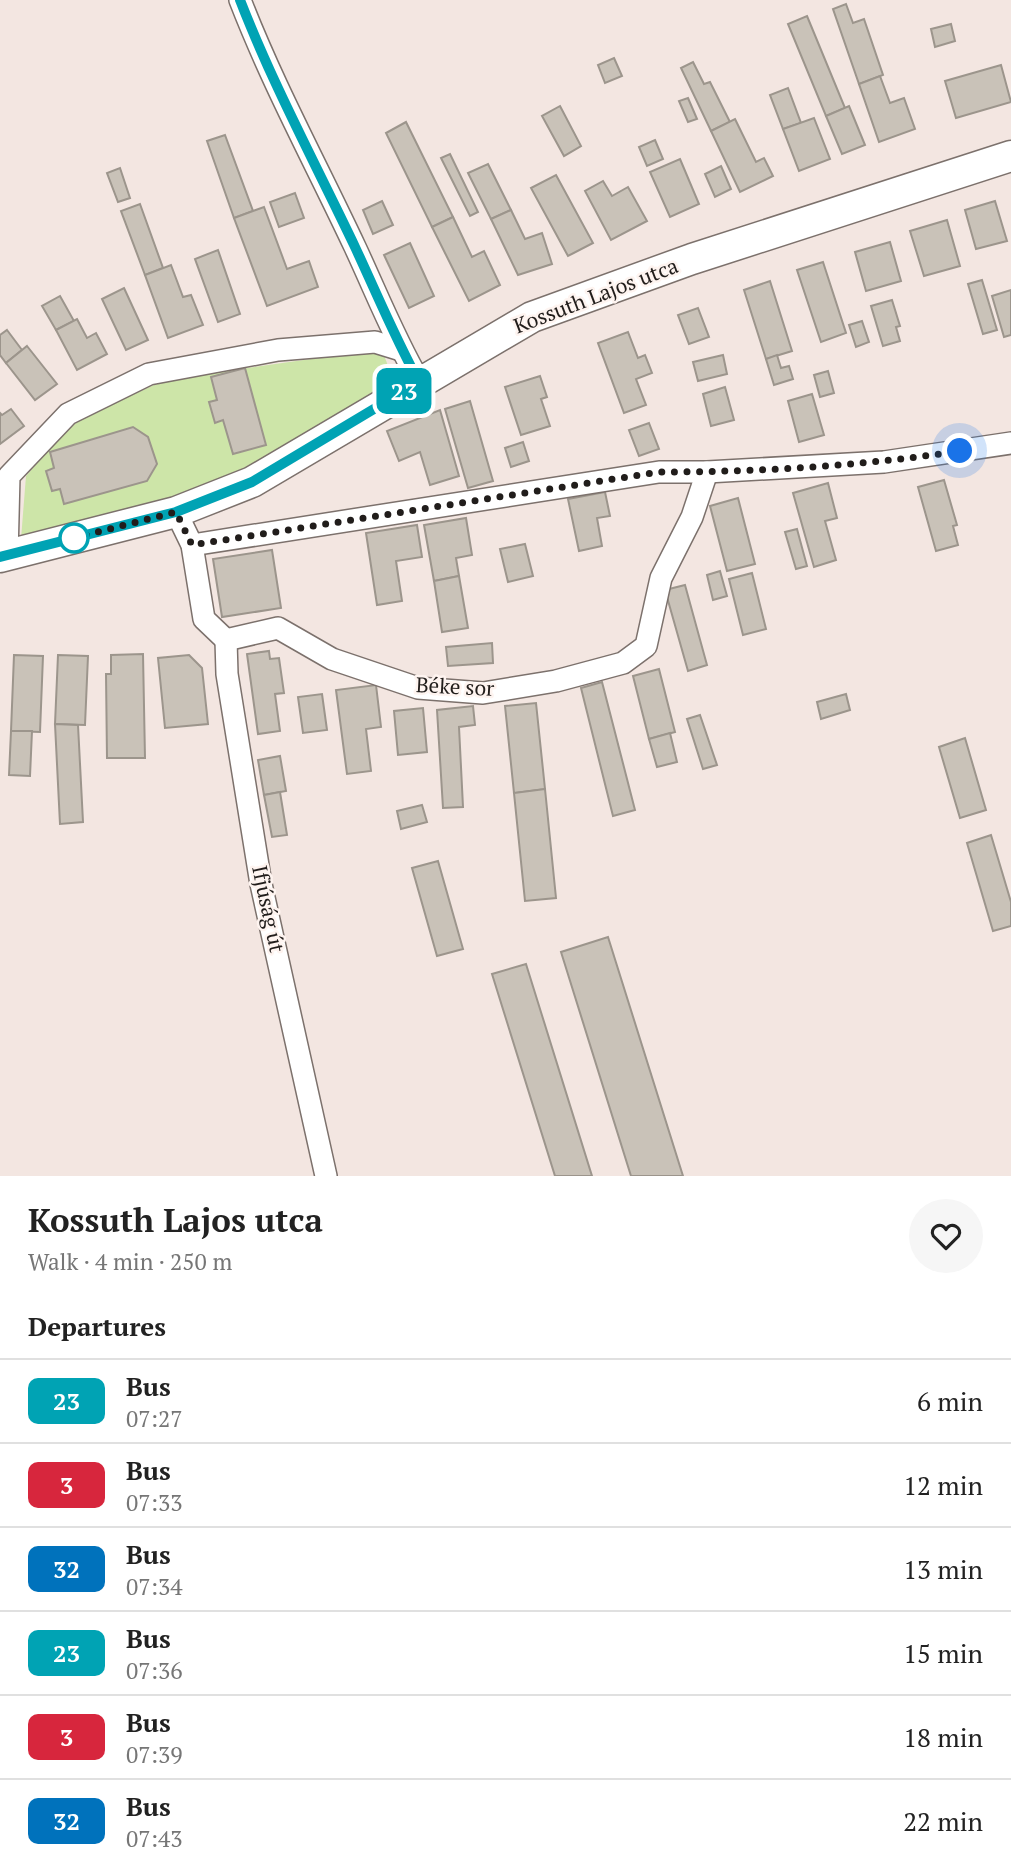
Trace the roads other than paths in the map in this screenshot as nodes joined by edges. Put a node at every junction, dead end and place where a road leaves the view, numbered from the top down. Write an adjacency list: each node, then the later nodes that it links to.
1 (240, 0): 3 (street)
2 (1011, 156): 4 (street, Kossuth Lajos utca)
3 (401, 350): 4 (street); 9 (street, Kossuth Lajos utca)
4 (419, 382): 7 (street, Kossuth Lajos utca)
5 (1011, 443): 6 (street)
6 (707, 472): 8 (street); 10 (street, Béke sor)
7 (176, 512): 8 (street); 9 (street, Kossuth Lajos utca)
8 (192, 545): 10 (street)
9 (4, 556)
10 (226, 640): 11 (street, Ifjúság út)
11 (326, 1176)

